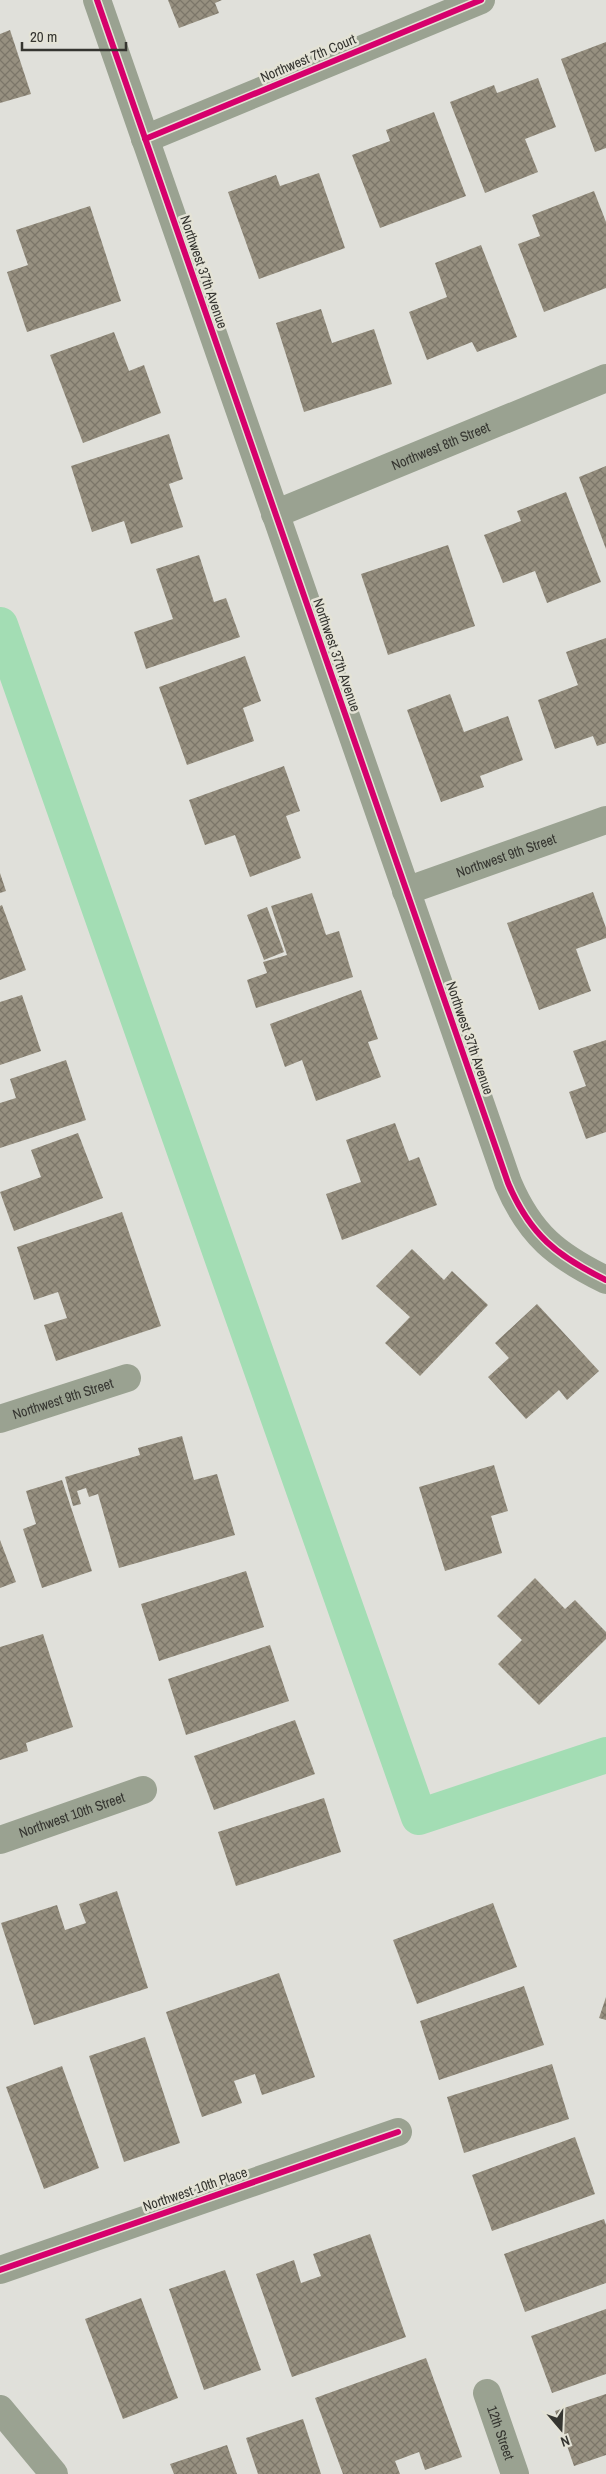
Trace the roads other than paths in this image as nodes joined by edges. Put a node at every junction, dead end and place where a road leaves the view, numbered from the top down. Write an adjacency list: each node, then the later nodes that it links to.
1 (97, 0): 3 (street, Northwest 37th Avenue)
2 (482, 0): 3 (street, Northwest 7th Court)
3 (145, 140): 5 (street, Northwest 37th Avenue)
4 (606, 378): 5 (street, Northwest 8th Street)
5 (275, 514): 7 (street, Northwest 37th Avenue)
6 (606, 820): 7 (street, Northwest 9th Street)
7 (406, 891): 8 (street, Northwest 37th Avenue)
8 (606, 1280)
9 (127, 1378): 10 (street, Northwest 9th Street)
10 (0, 1417)
11 (143, 1790): 12 (street, Northwest 10th Street)
12 (0, 1840)
13 (398, 2132): 14 (street, Northwest 10th Place)
14 (0, 2270)
15 (487, 2393): 18 (street, 12th Street)
16 (0, 2409): 17 (street)
17 (54, 2474)
18 (515, 2474)

